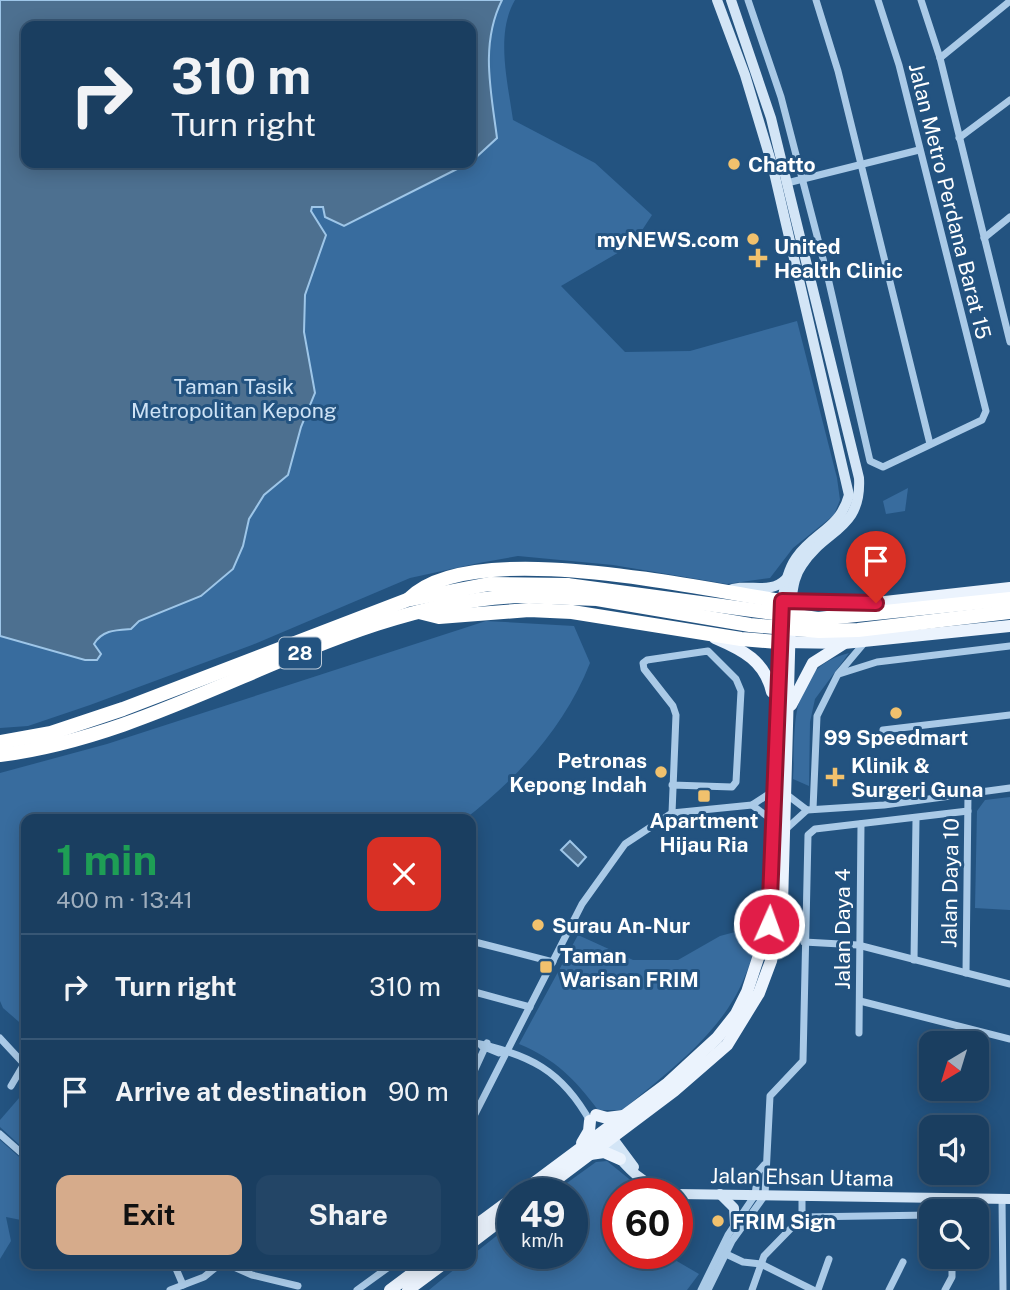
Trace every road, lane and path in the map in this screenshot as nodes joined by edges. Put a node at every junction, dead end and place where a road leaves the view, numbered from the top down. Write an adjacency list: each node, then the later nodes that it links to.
1 (717, 0): 20 (street)
2 (731, 0): 14 (street)
3 (748, 0): 13 (street)
4 (816, 0): 12 (street)
5 (878, 0): 11 (street, Jalan Metro Perdana Barat 15)
6 (921, 0): 8 (street)
7 (1010, 1): 8 (street)
8 (940, 58): 10 (street)
9 (1010, 100): 10 (street)
10 (959, 138): 16 (street)
11 (919, 150): 12 (street); 19 (street, Jalan Metro Perdana Barat 15)
12 (862, 166): 13 (street); 19 (street)
13 (803, 180): 14 (street); 19 (street)
14 (787, 184): 20 (street)
15 (1010, 217): 16 (street)
16 (984, 238): 17 (street)
17 (1007, 318): 18 (street)
18 (1010, 342)
19 (930, 444)
20 (855, 496): 21 (street); 27 (street)
21 (786, 579): 24 (street); 27 (street)
22 (1010, 587): 28 (main road)
23 (518, 589): 26 (highway, 28, bridge); 29 (highway, 28); 30 (highway, 28, bridge)
24 (722, 593): 25 (highway); 29 (highway)
25 (740, 596): 27 (highway); 33 (highway)
26 (1010, 599)
27 (786, 601): 28 (main road); 34 (main road)
28 (842, 603): 36 (main road)
29 (412, 606): 32 (highway); 42 (highway, 28); 43 (highway, 28)
30 (1010, 612)
31 (1010, 626): 35 (main road)
32 (696, 629): 33 (highway); 39 (main road)
33 (741, 639): 34 (highway)
34 (784, 642): 36 (main road); 39 (main road)
35 (865, 642): 36 (main road); 38 (street)
36 (839, 643): 39 (main road)
37 (1010, 646): 38 (street)
38 (838, 674): 49 (street)
39 (782, 712): 46 (main road)
40 (1010, 715): 41 (street)
41 (883, 730)
42 (0, 742)
43 (0, 755)
44 (672, 785): 44 (street); 51 (street)
45 (1010, 788): 47 (street)
46 (779, 792): 48 (street); 49 (street); 53 (main road); 55 (main road)
47 (968, 794): 49 (street); 50 (street, Jalan Daya 10)
48 (752, 805): 51 (street); 53 (street)
49 (810, 810): 55 (street)
50 (968, 811): 52 (street); 61 (street, Jalan Daya 10)
51 (672, 813): 60 (street)
52 (916, 819): 54 (street); 59 (street)
53 (772, 820): 77 (main road)
54 (861, 824): 57 (street); 58 (street, Jalan Daya 4)
55 (784, 831): 80 (main road)
56 (476, 942): 60 (street)
57 (804, 942): 58 (street); 91 (street)
58 (858, 945): 59 (street); 64 (street, Jalan Daya 4)
59 (914, 960): 61 (street)
60 (553, 962): 65 (street)
61 (966, 973): 62 (street)
62 (1010, 984)
63 (476, 993): 65 (street)
64 (860, 1001): 66 (street, Jalan Daya 4); 68 (street)
65 (530, 1007): 71 (street)
66 (859, 1033)
67 (0, 1038): 72 (street)
68 (1010, 1039)
69 (476, 1043): 70 (street)
70 (484, 1045): 71 (street); 73 (street)
71 (506, 1051): 76 (street); 78 (street)
72 (21, 1061)
73 (476, 1065)
74 (21, 1069): 75 (street)
75 (11, 1086)
76 (476, 1112)
77 (625, 1115): 78 (main road); 80 (main road)
78 (591, 1116): 80 (street); 81 (main road)
79 (0, 1134): 82 (street)
80 (606, 1135): 81 (main road); 83 (main road); 84 (street, Jalan Ehsan Utama); 87 (street)
81 (575, 1152): 85 (main road)
82 (21, 1153)
83 (589, 1154): 84 (main road); 86 (main road)
84 (620, 1159): 88 (street, Jalan Ehsan Utama)
85 (540, 1178)
86 (558, 1178)
87 (638, 1178)
88 (638, 1178)
89 (693, 1194): 90 (street, Jalan Ehsan Utama)
90 (720, 1194): 91 (street, Jalan Ehsan Utama); 100 (street)
91 (760, 1195): 92 (street, Jalan Ehsan Utama); 100 (street); 102 (street)
92 (802, 1195): 93 (street, Jalan Ehsan Utama); 97 (street)
93 (953, 1199)
94 (1006, 1199): 126 (street)
95 (497, 1210): 99 (main road)
96 (919, 1215): 97 (street)
97 (802, 1217): 105 (street)
98 (497, 1224): 101 (main road)
99 (476, 1225)
100 (736, 1225): 102 (street)
101 (476, 1239)
102 (723, 1252): 105 (street); 119 (street); 120 (street)
103 (828, 1259): 123 (street)
104 (902, 1262): 124 (street)
105 (761, 1264): 121 (street); 122 (street)
106 (176, 1269): 113 (street)
107 (214, 1269): 113 (street)
108 (238, 1269): 114 (street)
109 (386, 1269): 116 (street)
110 (418, 1269): 117 (main road)
111 (436, 1269): 118 (main road)
112 (952, 1269): 125 (street)
113 (183, 1285): 115 (street)
114 (298, 1286)
115 (170, 1290)
116 (357, 1290)
117 (390, 1290)
118 (408, 1290)
119 (701, 1290)
120 (708, 1290)
121 (752, 1290)
122 (813, 1290)
123 (818, 1290)
124 (888, 1290)
125 (945, 1290)
126 (1003, 1290)

